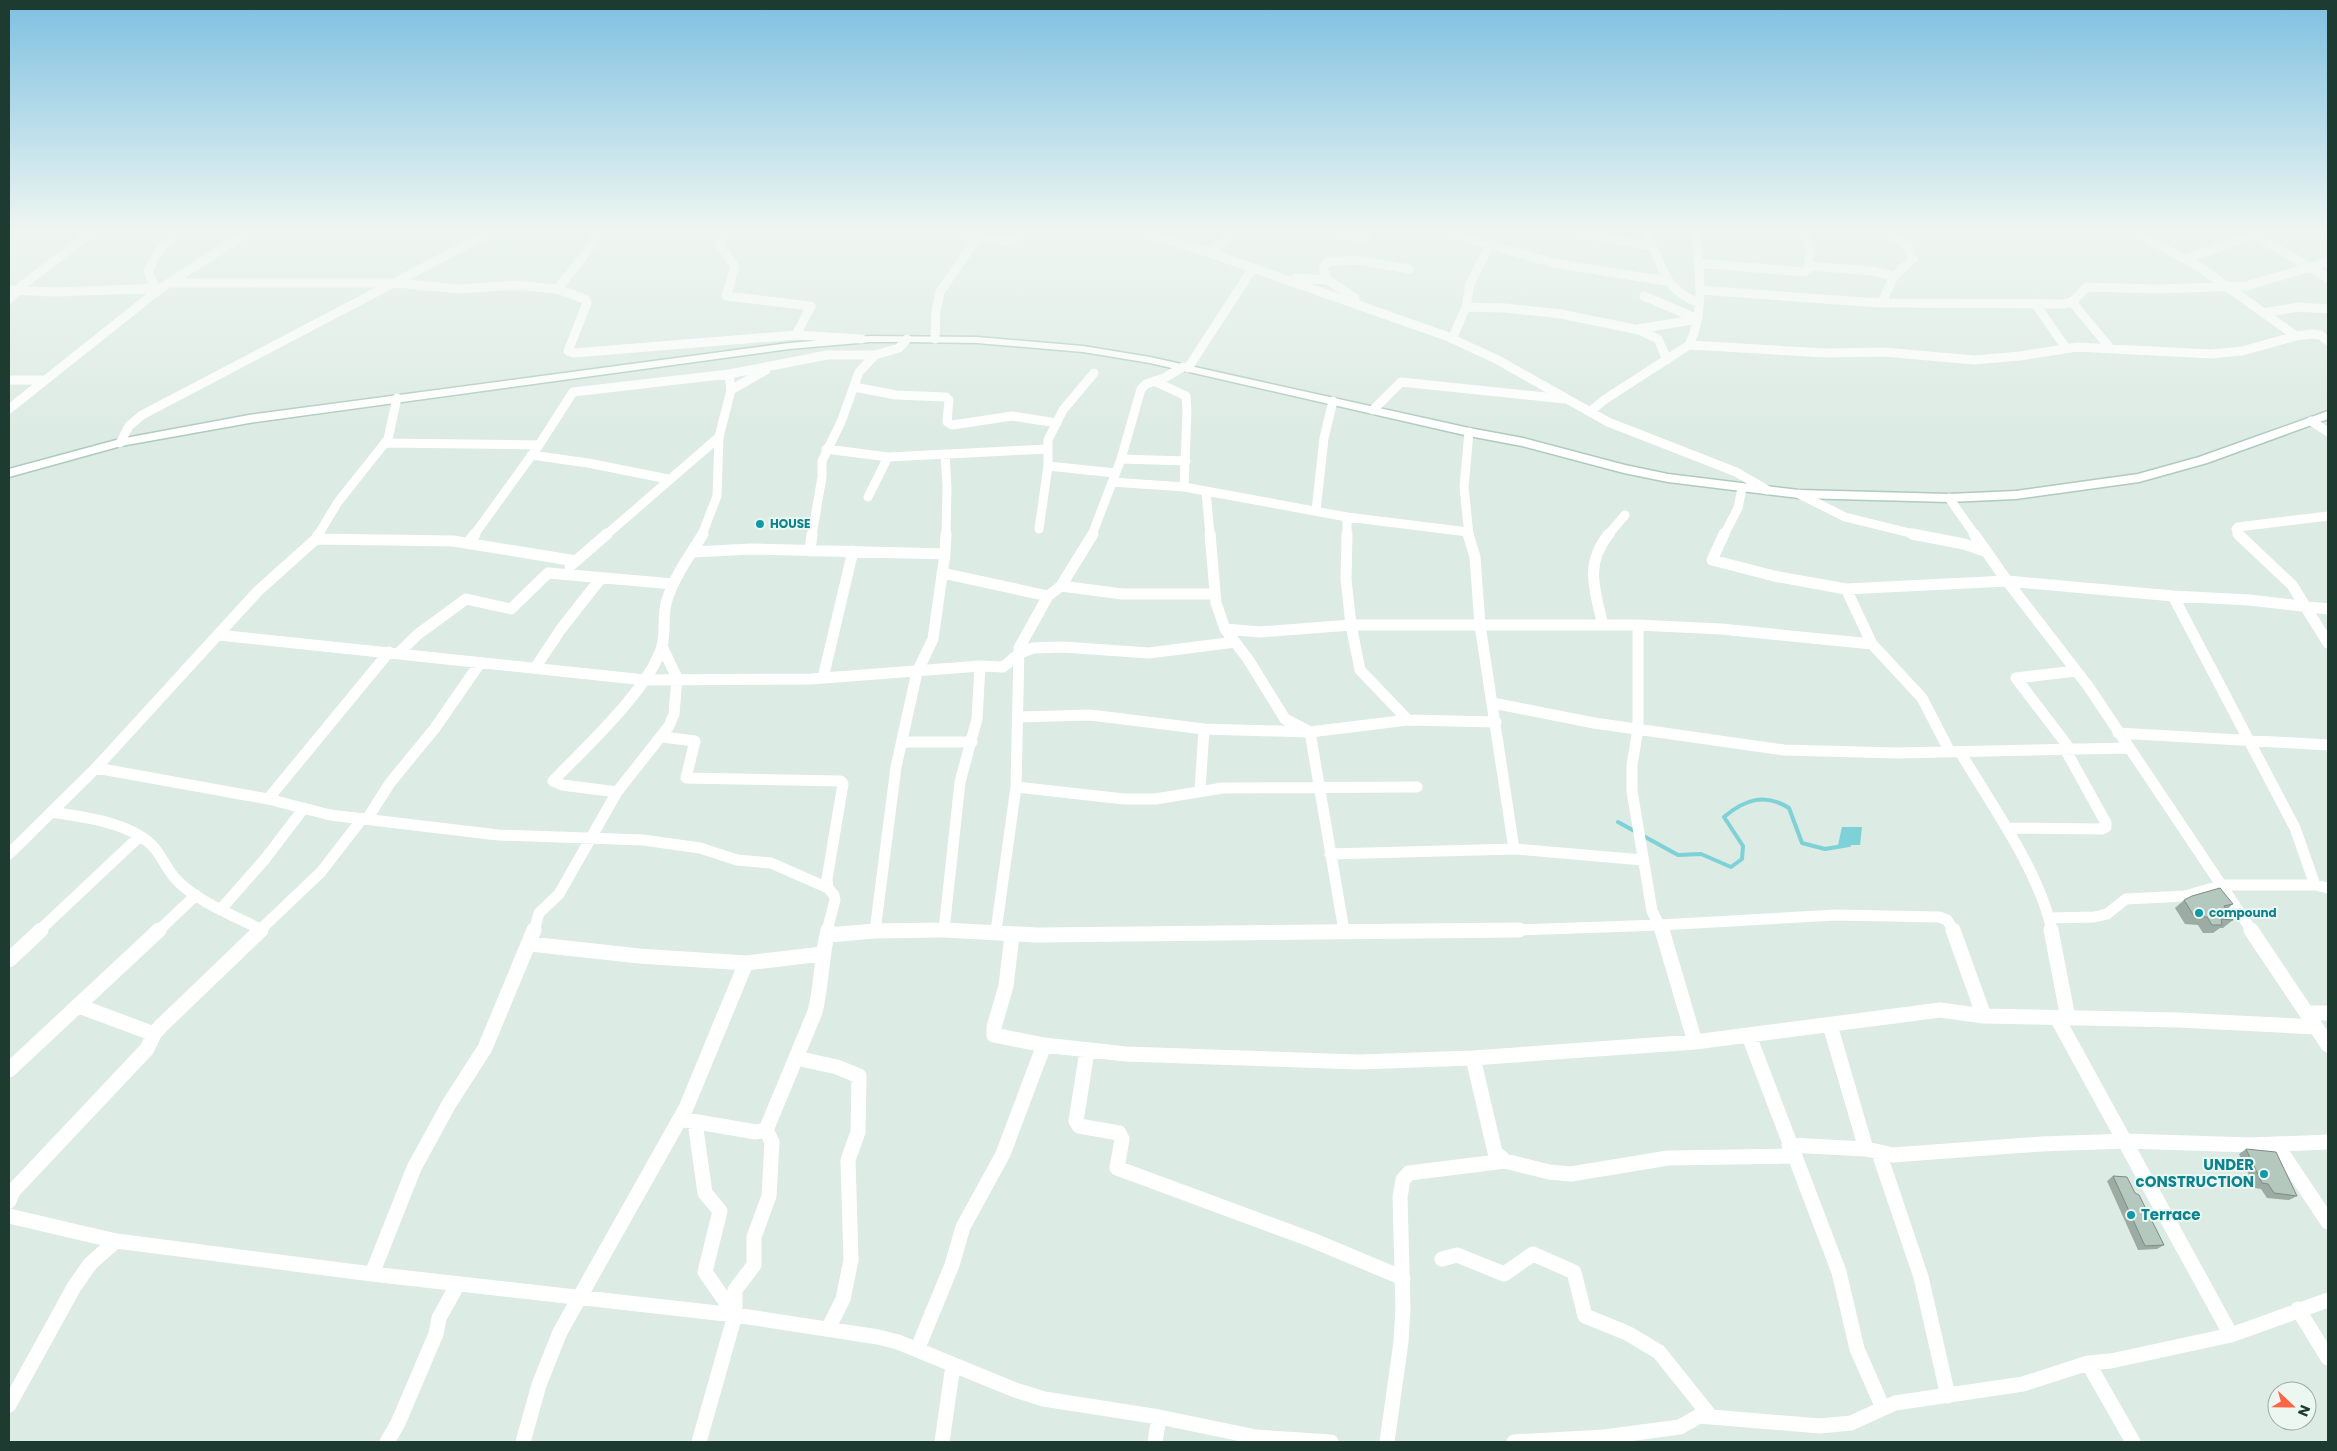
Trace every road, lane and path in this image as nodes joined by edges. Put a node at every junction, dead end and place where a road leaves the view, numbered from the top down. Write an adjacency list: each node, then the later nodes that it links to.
1 (144, 300): 44 (street)
2 (363, 300): 60 (street)
3 (586, 300): 27 (street)
4 (758, 300): 27 (street)
5 (938, 300): 31 (street)
6 (1231, 300): 40 (street)
7 (1348, 300): 21 (street)
8 (1358, 300): 21 (street)
9 (1467, 300): 22 (street)
10 (1653, 300): 25 (street)
11 (1689, 300): 18 (street)
12 (1699, 300): 18 (street)
13 (1834, 300): 19 (street)
14 (1883, 300): 19 (street)
15 (2074, 300): 17 (street)
16 (2244, 300): 24 (street)
17 (2072, 302): 20 (street); 36 (street)
18 (1699, 303): 25 (street)
19 (1879, 303): 20 (street)
20 (2036, 305): 35 (street)
21 (1367, 306): 32 (street)
22 (1466, 307): 26 (street); 32 (street)
23 (2328, 309): 24 (street)
24 (2262, 313): 28 (street)
25 (1698, 319): 26 (street); 34 (street)
26 (1633, 329): 38 (street)
27 (796, 335): 29 (street)
28 (2296, 336): 33 (street); 36 (street)
29 (870, 339): 30 (main road); 48 (main road)
30 (907, 339): 31 (main road); 37 (street)
31 (934, 339): 40 (main road)
32 (1452, 339): 49 (street)
33 (2328, 341)
34 (1689, 345): 35 (street); 38 (street)
35 (2066, 348): 36 (street)
36 (2110, 348)
37 (875, 355): 39 (street); 46 (street)
38 (1667, 360): 53 (street)
39 (774, 366): 42 (street); 47 (street)
40 (1185, 368): 45 (street); 50 (main road)
41 (1094, 373): 56 (street)
42 (729, 374): 47 (street); 62 (street)
43 (9, 380): 44 (street)
44 (45, 380): 51 (street)
45 (1154, 381): 68 (street); 69 (street)
46 (854, 386): 56 (street); 63 (street)
47 (731, 390): 59 (street)
48 (397, 398): 60 (main road); 61 (street)
49 (1569, 400): 52 (street); 53 (street)
50 (1334, 401): 52 (main road); 81 (street)
51 (9, 410)
52 (1373, 410): 57 (main road)
53 (1591, 412): 76 (street)
54 (2328, 415): 55 (main road)
55 (2312, 421): 58 (street); 80 (main road)
56 (1057, 423): 64 (street)
57 (1469, 432): 75 (main road); 86 (street)
58 (2328, 432)
59 (719, 437): 73 (street); 90 (street)
60 (120, 443): 71 (main road)
61 (385, 444): 62 (street); 87 (street)
62 (539, 445): 66 (street)
63 (826, 449): 67 (street); 89 (street)
64 (1048, 449): 65 (street); 70 (street)
65 (945, 454): 67 (street); 93 (street)
66 (531, 455): 73 (street); 88 (street)
67 (888, 457): 79 (street)
68 (1121, 459): 69 (street); 72 (street)
69 (1186, 461): 74 (street)
70 (1048, 466): 72 (street); 85 (street)
71 (9, 473)
72 (1114, 477): 74 (street); 100 (street)
73 (668, 480): 94 (street)
74 (1184, 488): 77 (street)
75 (1742, 488): 76 (main road); 101 (street)
76 (1767, 490): 78 (main road)
77 (1206, 492): 81 (street); 102 (street)
78 (1799, 494): 80 (main road); 92 (street)
79 (868, 497)
80 (1949, 498): 92 (street)
81 (1316, 511): 84 (street)
82 (1625, 515): 109 (street)
83 (2328, 516): 105 (street)
84 (1347, 517): 86 (street); 107 (street)
85 (1039, 529)
86 (1468, 532): 108 (street)
87 (316, 539): 88 (street); 112 (street)
88 (468, 542): 94 (street)
89 (810, 551): 90 (street); 91 (street)
90 (692, 552): 99 (street)
91 (853, 552): 93 (street); 125 (street)
92 (1986, 552): 98 (street)
93 (945, 554): 96 (street)
94 (576, 561): 95 (street)
95 (564, 572): 97 (street); 117 (street)
96 (942, 573): 103 (street); 123 (street)
97 (601, 578): 99 (street); 121 (street)
98 (2007, 581): 101 (street); 104 (street); 122 (street)
99 (672, 584): 116 (street)
100 (1061, 586): 102 (street); 103 (street)
101 (1846, 589): 115 (street)
102 (1215, 594): 111 (street)
103 (1048, 596): 118 (street)
104 (2173, 596): 105 (street); 136 (street)
105 (2308, 608): 106 (street); 114 (street)
106 (2328, 609)
107 (1351, 625): 108 (street); 111 (street); 129 (street)
108 (1480, 625): 109 (street); 127 (street)
109 (1603, 625): 110 (street)
110 (1638, 625): 115 (street); 132 (street)
111 (1225, 629): 113 (street)
112 (219, 635): 117 (street); 143 (street)
113 (1235, 642): 118 (street); 133 (street)
114 (2328, 643)
115 (1872, 644): 142 (street)
116 (662, 646): 124 (street); 126 (street)
117 (394, 653): 119 (street); 149 (street)
118 (1020, 653): 120 (street); 128 (street)
119 (480, 663): 121 (street); 152 (street)
120 (980, 666): 123 (street); 138 (street)
121 (535, 668): 126 (street)
122 (2076, 671): 134 (street); 141 (street)
123 (917, 672): 125 (street); 137 (street)
124 (677, 678): 125 (street); 126 (street); 135 (street)
125 (823, 678)
126 (645, 680): 148 (street)
127 (1493, 703): 130 (street); 132 (street)
128 (1019, 717): 131 (street); 144 (street)
129 (1408, 720): 130 (street); 133 (street)
130 (1496, 722): 156 (street)
131 (1204, 729): 133 (street); 147 (street)
132 (1638, 729): 142 (street); 159 (street)
133 (1310, 732): 146 (street)
134 (2118, 733): 136 (street); 140 (street)
135 (662, 736): 148 (street); 162 (street)
136 (2250, 740): 139 (street); 161 (street)
137 (903, 742): 138 (street); 171 (street)
138 (972, 742): 169 (street)
139 (2328, 745)
140 (2128, 748): 141 (street); 160 (street)
141 (2068, 749): 142 (street); 153 (street)
142 (1955, 752): 153 (street)
143 (96, 768): 149 (street); 151 (street)
144 (1016, 787): 147 (street); 172 (street)
145 (1417, 788): 146 (street)
146 (1319, 789): 147 (street); 158 (street)
147 (1200, 790)
148 (617, 792): 155 (street)
149 (268, 799): 150 (street)
150 (304, 808): 152 (street); 165 (street)
151 (52, 812): 154 (street); 157 (street)
152 (364, 819): 155 (street); 168 (street)
153 (2007, 828): 166 (street)
154 (140, 836): 164 (street); 177 (street)
155 (592, 838): 162 (street); 175 (street)
156 (1514, 849): 158 (street); 159 (street)
157 (9, 854)
158 (1330, 854): 170 (street)
159 (1643, 860): 167 (street)
160 (2223, 885): 161 (street); 166 (street); 180 (street)
161 (2315, 885): 163 (street)
162 (828, 888): 174 (street)
163 (2328, 888)
164 (196, 895): 165 (street); 179 (street)
165 (221, 909): 168 (street)
166 (2049, 918): 183 (street)
167 (1660, 925): 170 (street); 182 (street); 188 (street)
168 (262, 930): 186 (street)
169 (944, 930): 171 (street); 172 (street)
170 (1341, 930): 173 (street)
171 (875, 931): 174 (street)
172 (996, 932): 173 (street)
173 (1012, 934): 189 (street)
174 (828, 935): 176 (street)
175 (530, 944): 178 (street); 208 (street)
176 (822, 954): 178 (street); 192 (street)
177 (9, 960)
178 (746, 963): 195 (street)
179 (80, 1006): 186 (street); 194 (street)
180 (2307, 1013): 181 (street); 185 (street)
181 (2328, 1013)
182 (1984, 1016): 183 (street); 184 (street)
183 (2062, 1018): 185 (street); 197 (street)
184 (1830, 1025): 187 (street); 201 (street)
185 (2316, 1027): 190 (street)
186 (154, 1034): 203 (street)
187 (1749, 1036): 188 (street); 200 (street)
188 (1695, 1042): 193 (street)
189 (1044, 1044): 191 (street); 217 (street)
190 (2328, 1045)
191 (1087, 1051): 193 (street); 209 (street)
192 (796, 1058): 196 (street); 215 (street)
193 (1473, 1058): 202 (street)
194 (9, 1070)
195 (687, 1120): 196 (street); 211 (street); 214 (street)
196 (766, 1130): 214 (street)
197 (2126, 1141): 199 (street); 201 (street); 216 (street)
198 (2328, 1142): 199 (street)
199 (2276, 1144): 205 (street)
200 (1792, 1150): 201 (street); 202 (street); 223 (street)
201 (1873, 1151): 221 (street)
202 (1505, 1161): 209 (street)
203 (9, 1201)
204 (9, 1216): 206 (street)
205 (2328, 1222)
206 (116, 1241): 208 (street); 222 (street)
207 (1442, 1259): 225 (street)
208 (372, 1274): 210 (street)
209 (1403, 1278): 233 (street)
210 (458, 1284): 211 (street); 227 (street)
211 (580, 1298): 214 (street); 228 (street)
212 (2328, 1300): 213 (street)
213 (2298, 1309): 216 (street); 218 (street)
214 (735, 1315): 215 (street); 229 (street)
215 (828, 1330): 217 (street)
216 (2231, 1335): 219 (street)
217 (917, 1350): 220 (street)
218 (2328, 1358)
219 (2088, 1363): 221 (street); 235 (street)
220 (953, 1365): 224 (street); 230 (street)
221 (1948, 1396): 223 (street)
222 (9, 1405)
223 (1883, 1408): 225 (street)
224 (1159, 1417): 231 (street); 232 (street)
225 (1711, 1417): 226 (street)
226 (1604, 1440): 234 (street)
227 (387, 1442)
228 (523, 1442)
229 (699, 1442)
230 (942, 1442)
231 (1155, 1442)
232 (1331, 1442)
233 (1387, 1442)
234 (1514, 1442)
235 (2134, 1442)

